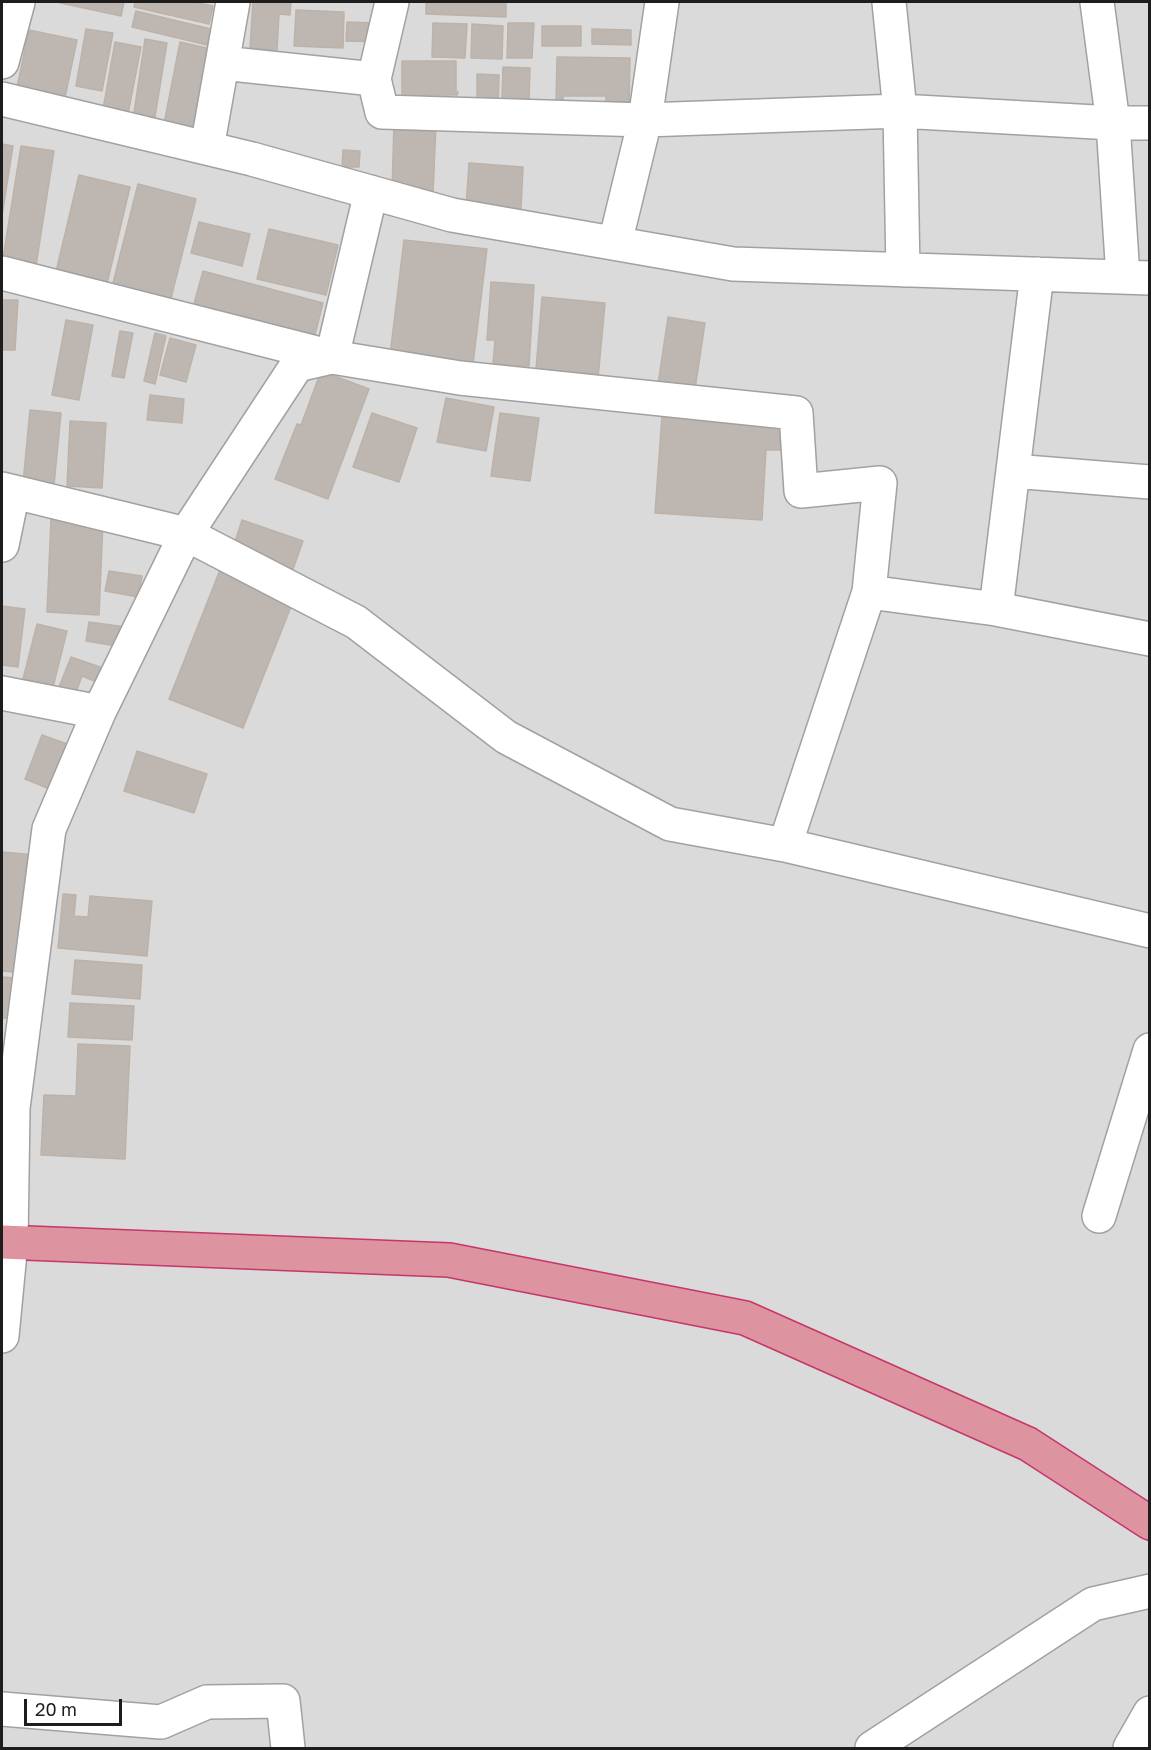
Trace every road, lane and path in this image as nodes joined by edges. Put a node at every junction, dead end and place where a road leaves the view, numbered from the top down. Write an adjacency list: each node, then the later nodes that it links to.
1 (18, 2): 7 (street)
2 (233, 2): 8 (street)
3 (392, 2): 9 (street)
4 (662, 2): 12 (street)
5 (889, 2): 11 (street)
6 (1097, 2): 13 (street)
7 (2, 62)
8 (222, 63): 9 (street); 15 (street)
9 (374, 79): 12 (street)
10 (2, 99): 15 (street)
11 (900, 111): 12 (street); 13 (street); 18 (street)
12 (645, 120): 17 (street)
13 (1113, 123): 14 (street); 21 (street)
14 (1149, 123)
15 (207, 148): 16 (street)
16 (371, 192): 17 (street); 22 (street)
17 (615, 243): 18 (street)
18 (903, 270): 20 (street)
19 (2, 273): 22 (street)
20 (1037, 274): 21 (street); 23 (street)
21 (1136, 277)
22 (332, 357): 26 (street); 28 (street)
23 (1013, 471): 24 (street); 29 (street)
24 (1149, 482)
25 (7, 490): 26 (street); 27 (street)
26 (186, 534): 32 (street); 33 (street)
27 (2, 544)
28 (869, 592): 29 (street); 33 (street)
29 (996, 609): 30 (street)
30 (1149, 639)
31 (2, 693): 32 (street)
32 (99, 712): 37 (street)
33 (785, 845): 34 (street)
34 (1149, 932)
35 (1149, 1050): 36 (street)
36 (1099, 1216)
37 (6, 1242): 38 (street); 39 (highway)
38 (2, 1336)
39 (1149, 1523)
40 (1149, 1591): 44 (street)
41 (2, 1709): 43 (street)
42 (1149, 1713): 45 (street)
43 (288, 1749)
44 (872, 1749)
45 (1130, 1749)

